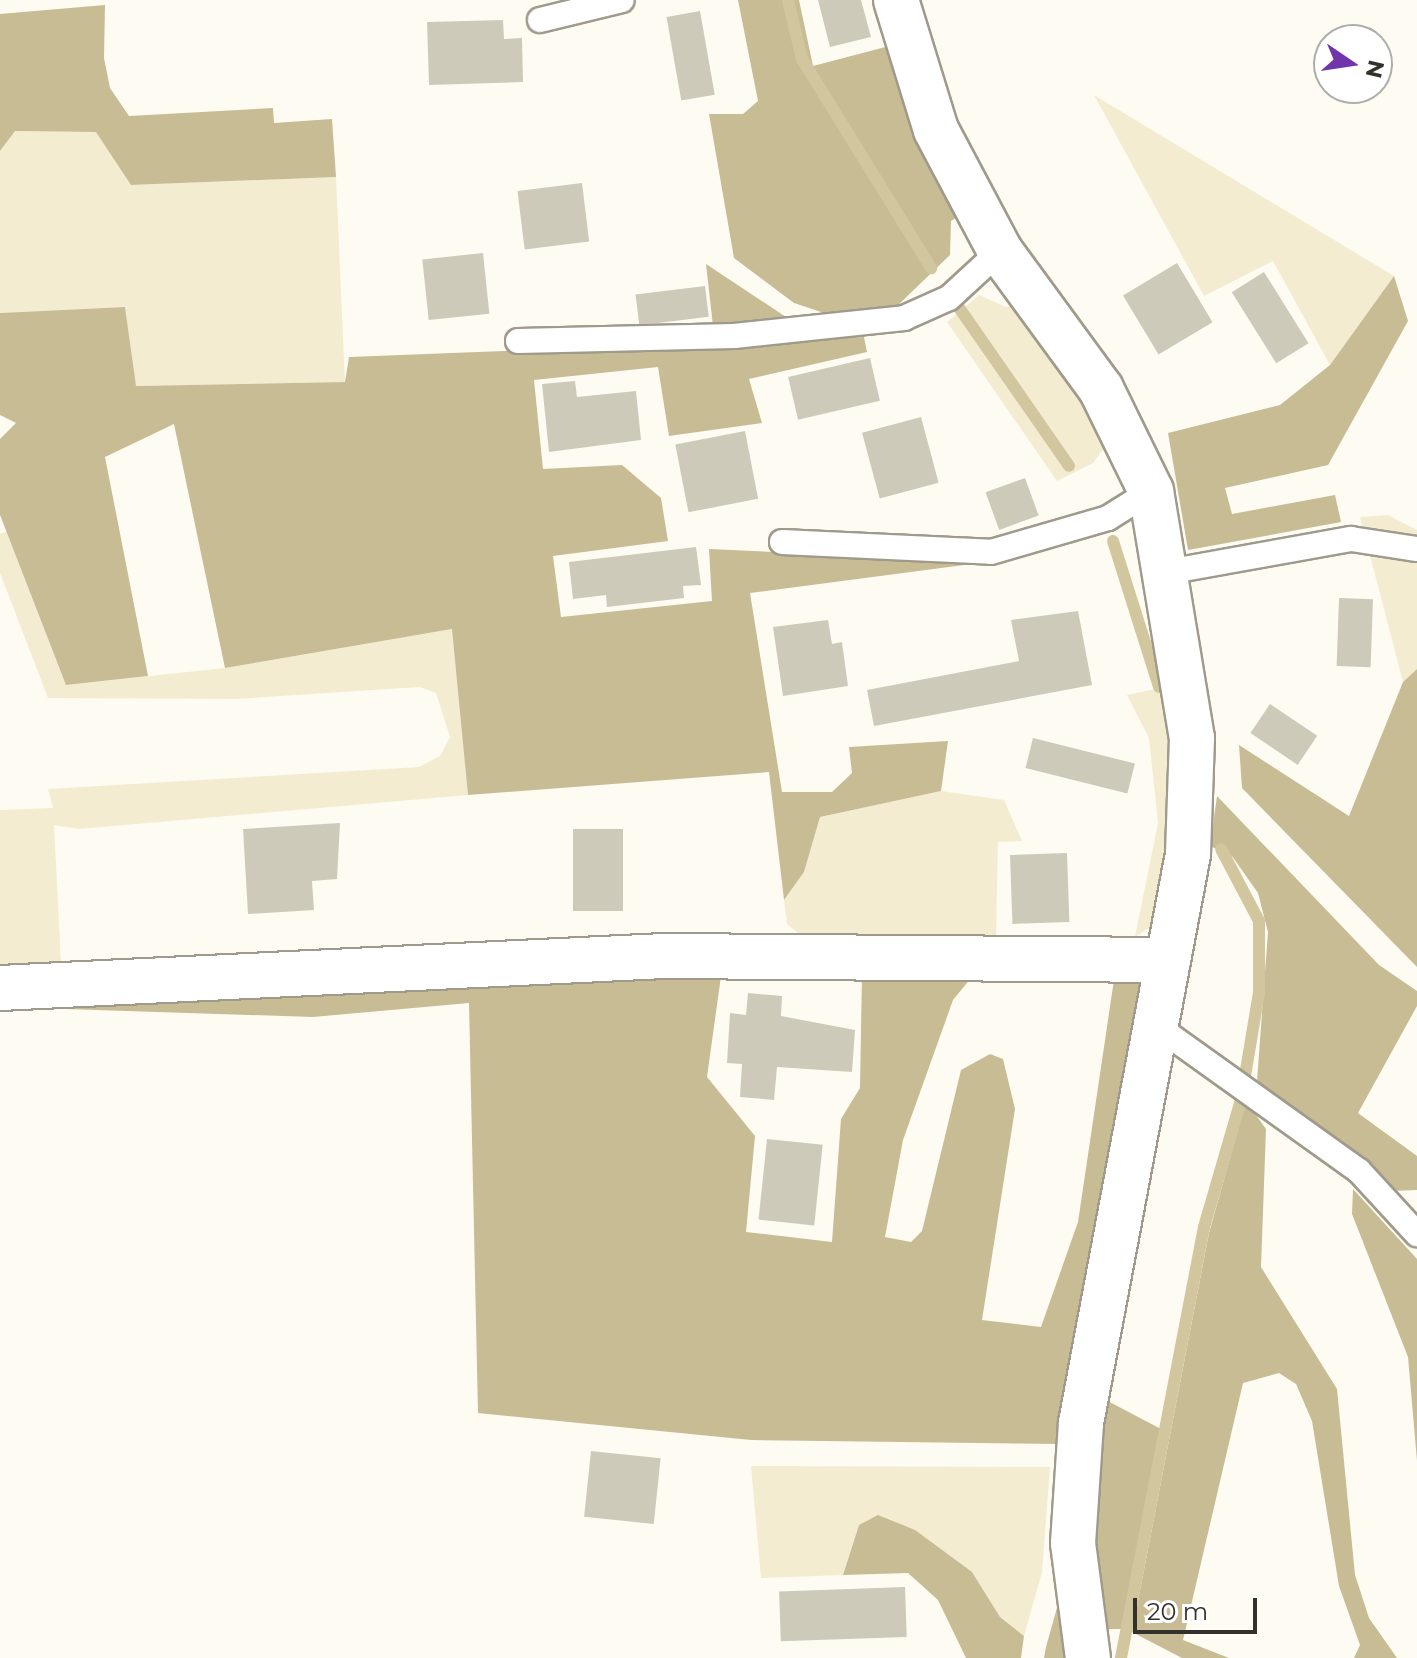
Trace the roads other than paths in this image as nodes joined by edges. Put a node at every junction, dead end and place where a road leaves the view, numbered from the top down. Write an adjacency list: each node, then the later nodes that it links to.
1 (622, 0): 3 (lane)
2 (896, 0): 4 (street)
3 (540, 20)
4 (1000, 251): 5 (lane); 6 (street)
5 (518, 341)
6 (1151, 491): 7 (lane); 9 (street)
7 (782, 542)
8 (1417, 549): 9 (lane)
9 (1167, 572): 10 (street)
10 (1168, 960): 11 (street); 12 (street)
11 (0, 988)
12 (1155, 1025): 13 (lane); 14 (street)
13 (1417, 1234)
14 (1088, 1658)

